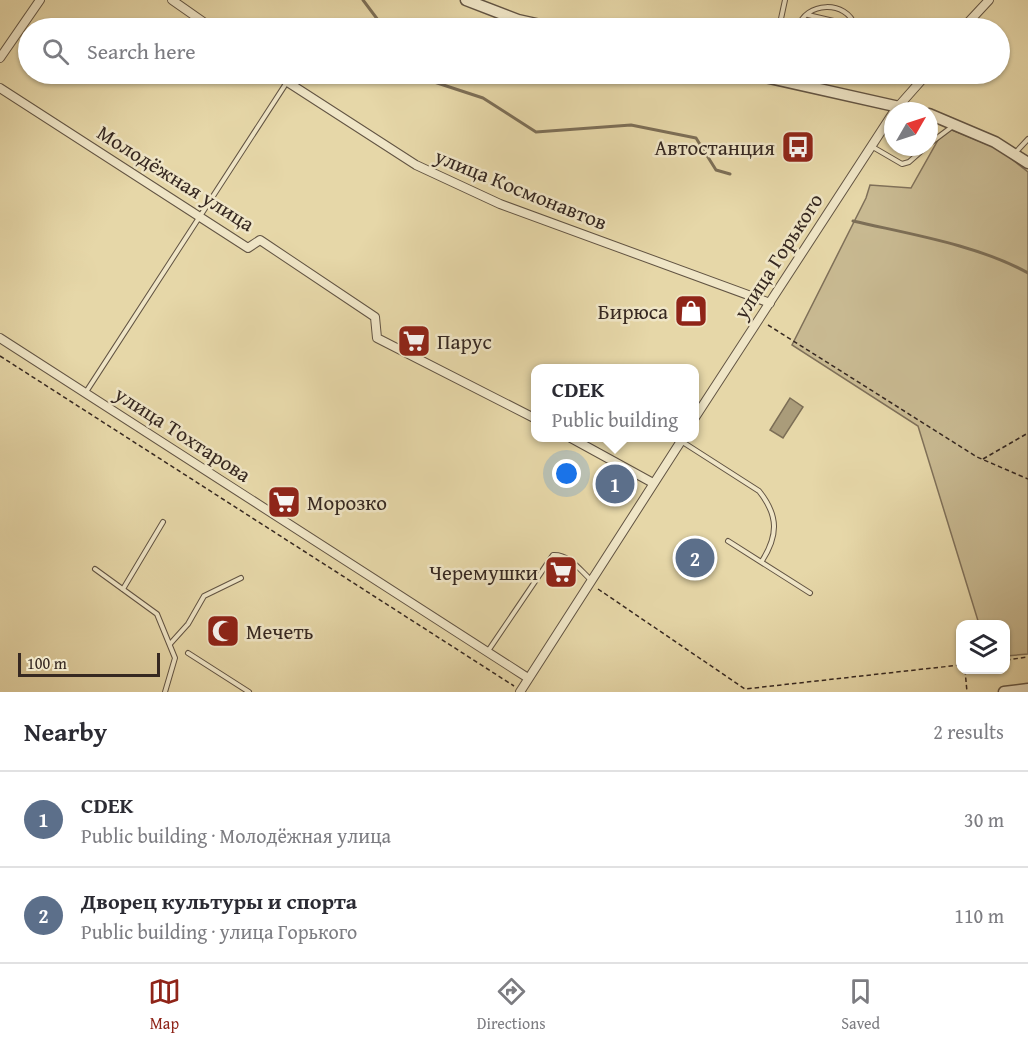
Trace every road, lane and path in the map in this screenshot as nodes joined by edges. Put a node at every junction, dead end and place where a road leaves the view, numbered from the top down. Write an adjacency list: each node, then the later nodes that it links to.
1 (40, 0): 7 (street)
2 (172, 0): 8 (street)
3 (466, 0): 9 (street)
4 (785, 0): 10 (lane)
5 (989, 0): 14 (street)
6 (808, 15): 11 (lane); 12 (lane); 13 (lane)
7 (28, 18)
8 (198, 18)
9 (513, 18)
10 (781, 18)
11 (805, 18)
12 (821, 18)
13 (852, 18)
14 (972, 18)
15 (18, 32): 16 (street)
16 (0, 58)
17 (286, 84): 35 (lane)
18 (290, 84): 36 (street, улица Космонавтов)
19 (808, 84): 23 (street)
20 (918, 84): 22 (street, улица Горького)
21 (0, 88): 35 (street, Молодёжная улица)
22 (902, 102)
23 (884, 107)
24 (938, 117): 25 (street)
25 (957, 124): 27 (lane); 30 (street)
26 (884, 126): 29 (street, улица Горького)
27 (938, 138)
28 (1028, 139): 30 (lane)
29 (870, 146): 31 (lane); 36 (street, улица Горького)
30 (1015, 153): 34 (street)
31 (884, 154)
32 (888, 156): 33 (lane)
33 (916, 156)
34 (1028, 163)
35 (200, 217): 40 (lane); 42 (street, Молодёжная улица)
36 (770, 303): 37 (street, улица Горького)
37 (759, 320): 41 (street, улица Горького); 47 (path)
38 (0, 338): 40 (street, улица Тохтарова)
39 (0, 356): 67 (path)
40 (86, 393): 59 (street, улица Тохтарова)
41 (699, 411)
42 (531, 416)
43 (1028, 433): 47 (path)
44 (578, 442): 49 (street)
45 (679, 442): 49 (street)
46 (686, 442): 52 (lane)
47 (982, 459): 48 (path)
48 (1028, 479)
49 (653, 483): 55 (street)
50 (163, 522): 56 (lane)
51 (728, 541): 52 (lane)
52 (762, 561): 57 (lane)
53 (96, 569): 56 (lane)
54 (241, 578): 58 (lane)
55 (591, 582): 59 (lane); 63 (path); 65 (street)
56 (123, 589): 58 (lane)
57 (810, 593)
58 (170, 644): 68 (lane)
59 (487, 651): 65 (street, улица Тохтарова)
60 (188, 653): 69 (lane)
61 (1028, 657): 62 (path)
62 (1010, 659)
63 (956, 666)
64 (966, 674): 70 (path)
65 (528, 678): 67 (street)
66 (1028, 689): 71 (street)
67 (521, 691)
68 (165, 692)
69 (249, 692)
70 (968, 692)
71 (1004, 692)

